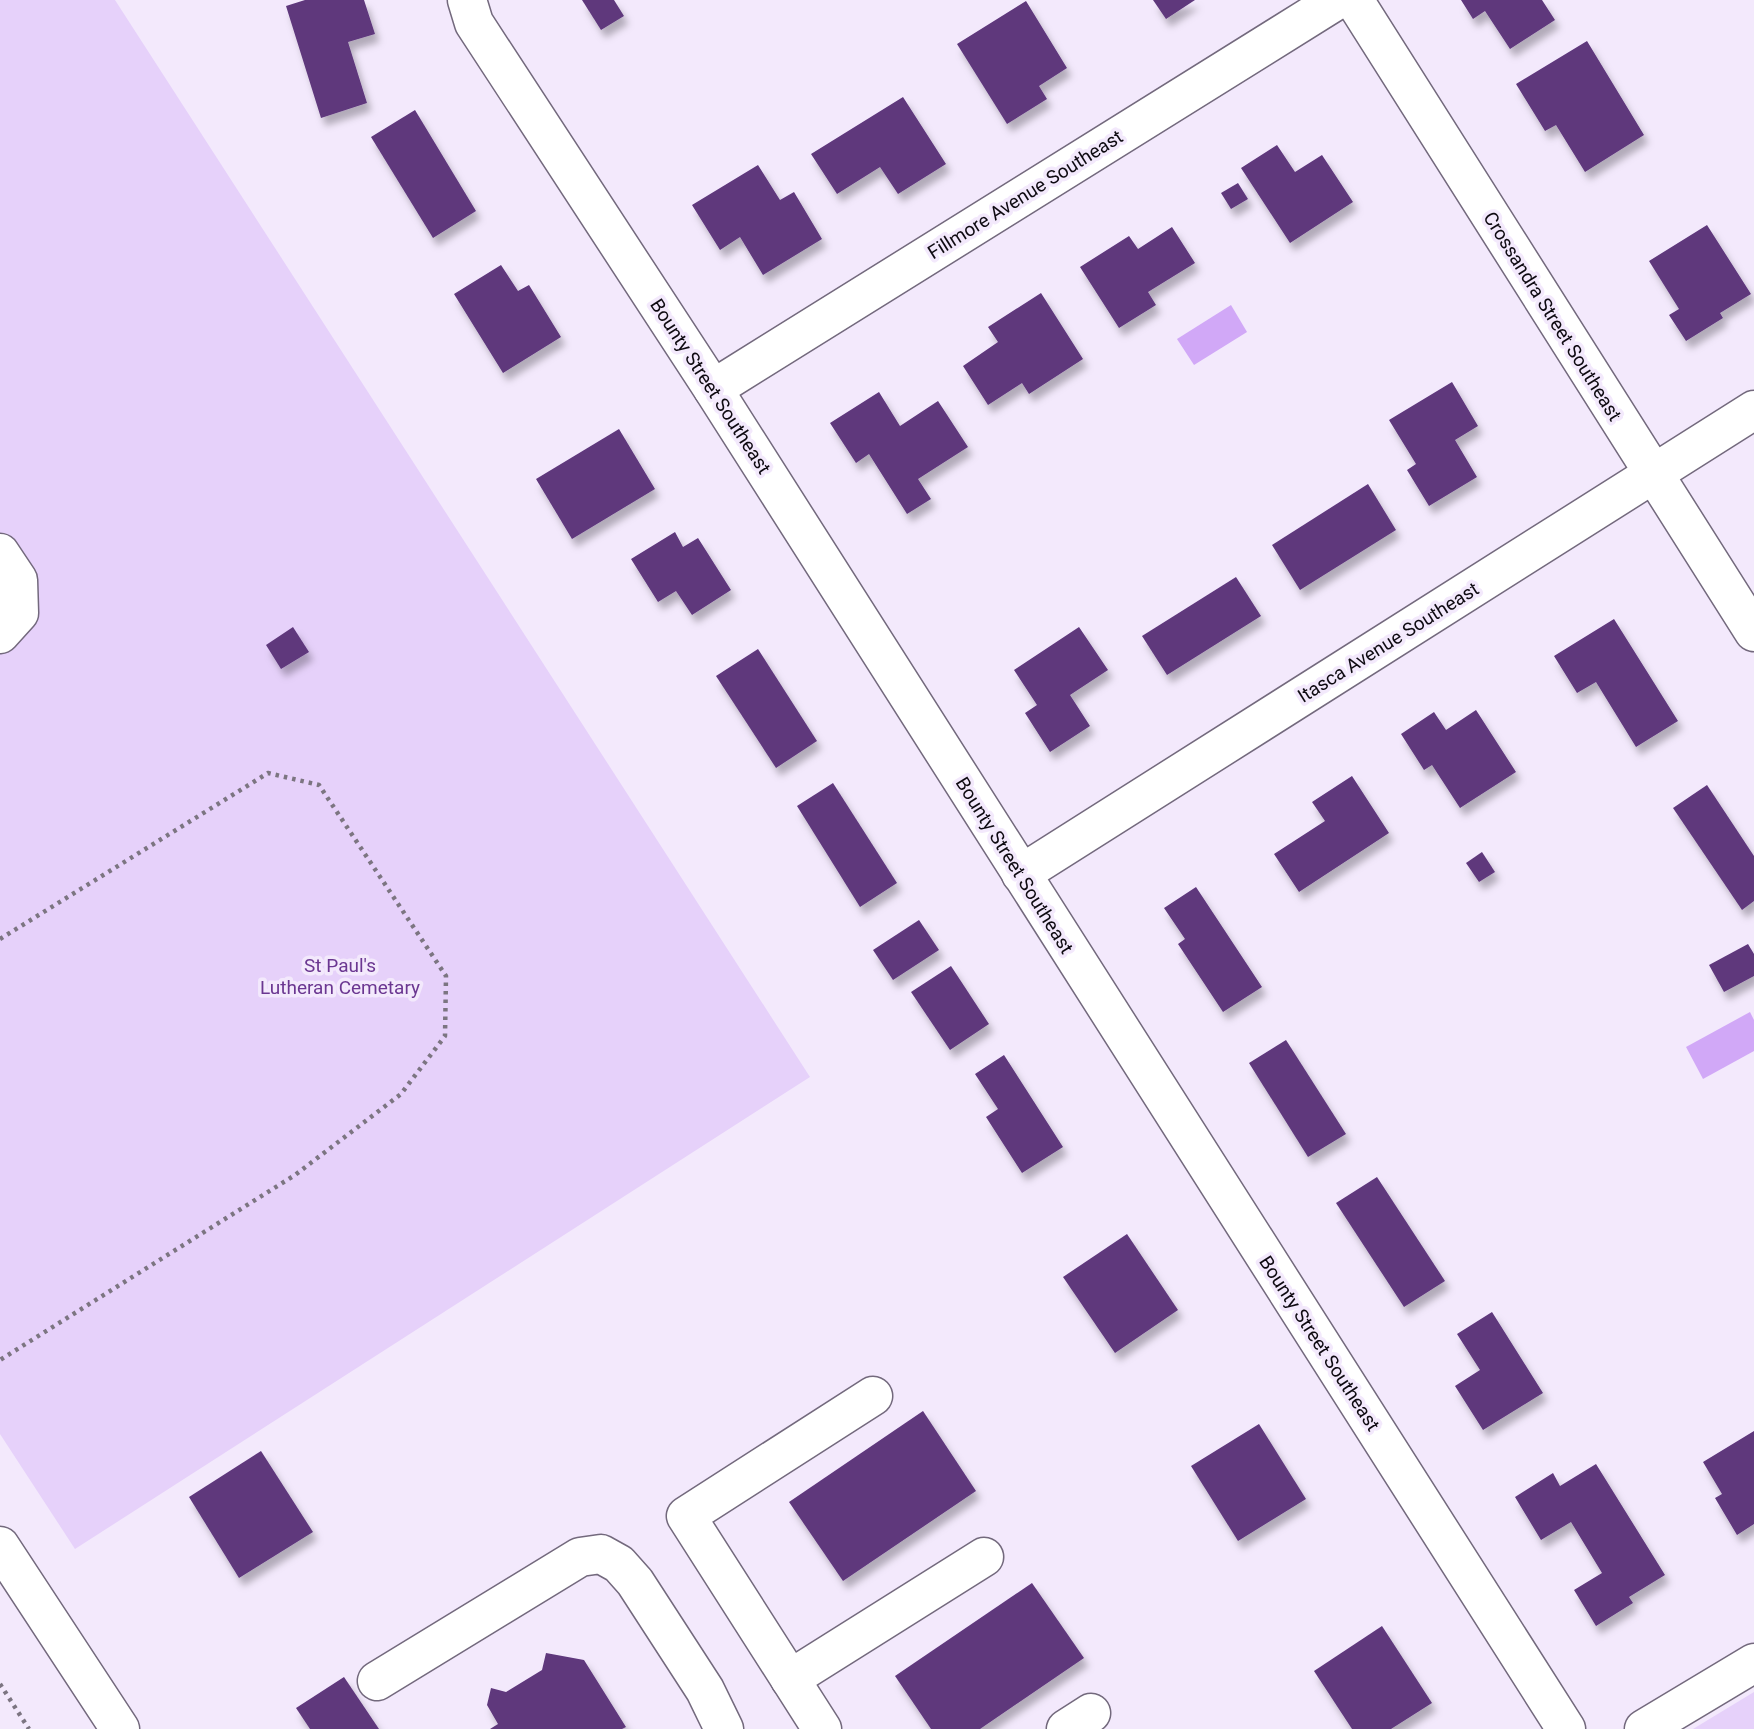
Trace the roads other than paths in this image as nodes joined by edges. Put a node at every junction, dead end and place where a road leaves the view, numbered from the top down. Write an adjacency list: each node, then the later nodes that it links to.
1 (467, 0): 4 (street, Bounty Street Southeast)
2 (1337, 0): 4 (street, Fillmore Avenue Southeast)
3 (1354, 0): 6 (street, Crossandra Street Southeast)
4 (713, 389): 10 (street, Bounty Street Southeast)
5 (1754, 410): 6 (street, Itasca Avenue Southeast)
6 (1653, 474): 8 (street, Crossandra Street Southeast); 10 (street, Itasca Avenue Southeast)
7 (0, 552): 9 (street)
8 (1754, 632)
9 (0, 634)
10 (1021, 874): 20 (street, Bounty Street Southeast)
11 (873, 1396): 15 (street)
12 (0, 1546): 17 (street)
13 (984, 1557): 15 (street)
14 (1754, 1663): 21 (street)
15 (790, 1679): 19 (street)
16 (377, 1681): 18 (street)
17 (120, 1729)
18 (724, 1729)
19 (822, 1729)
20 (1566, 1729)
21 (1644, 1729)

